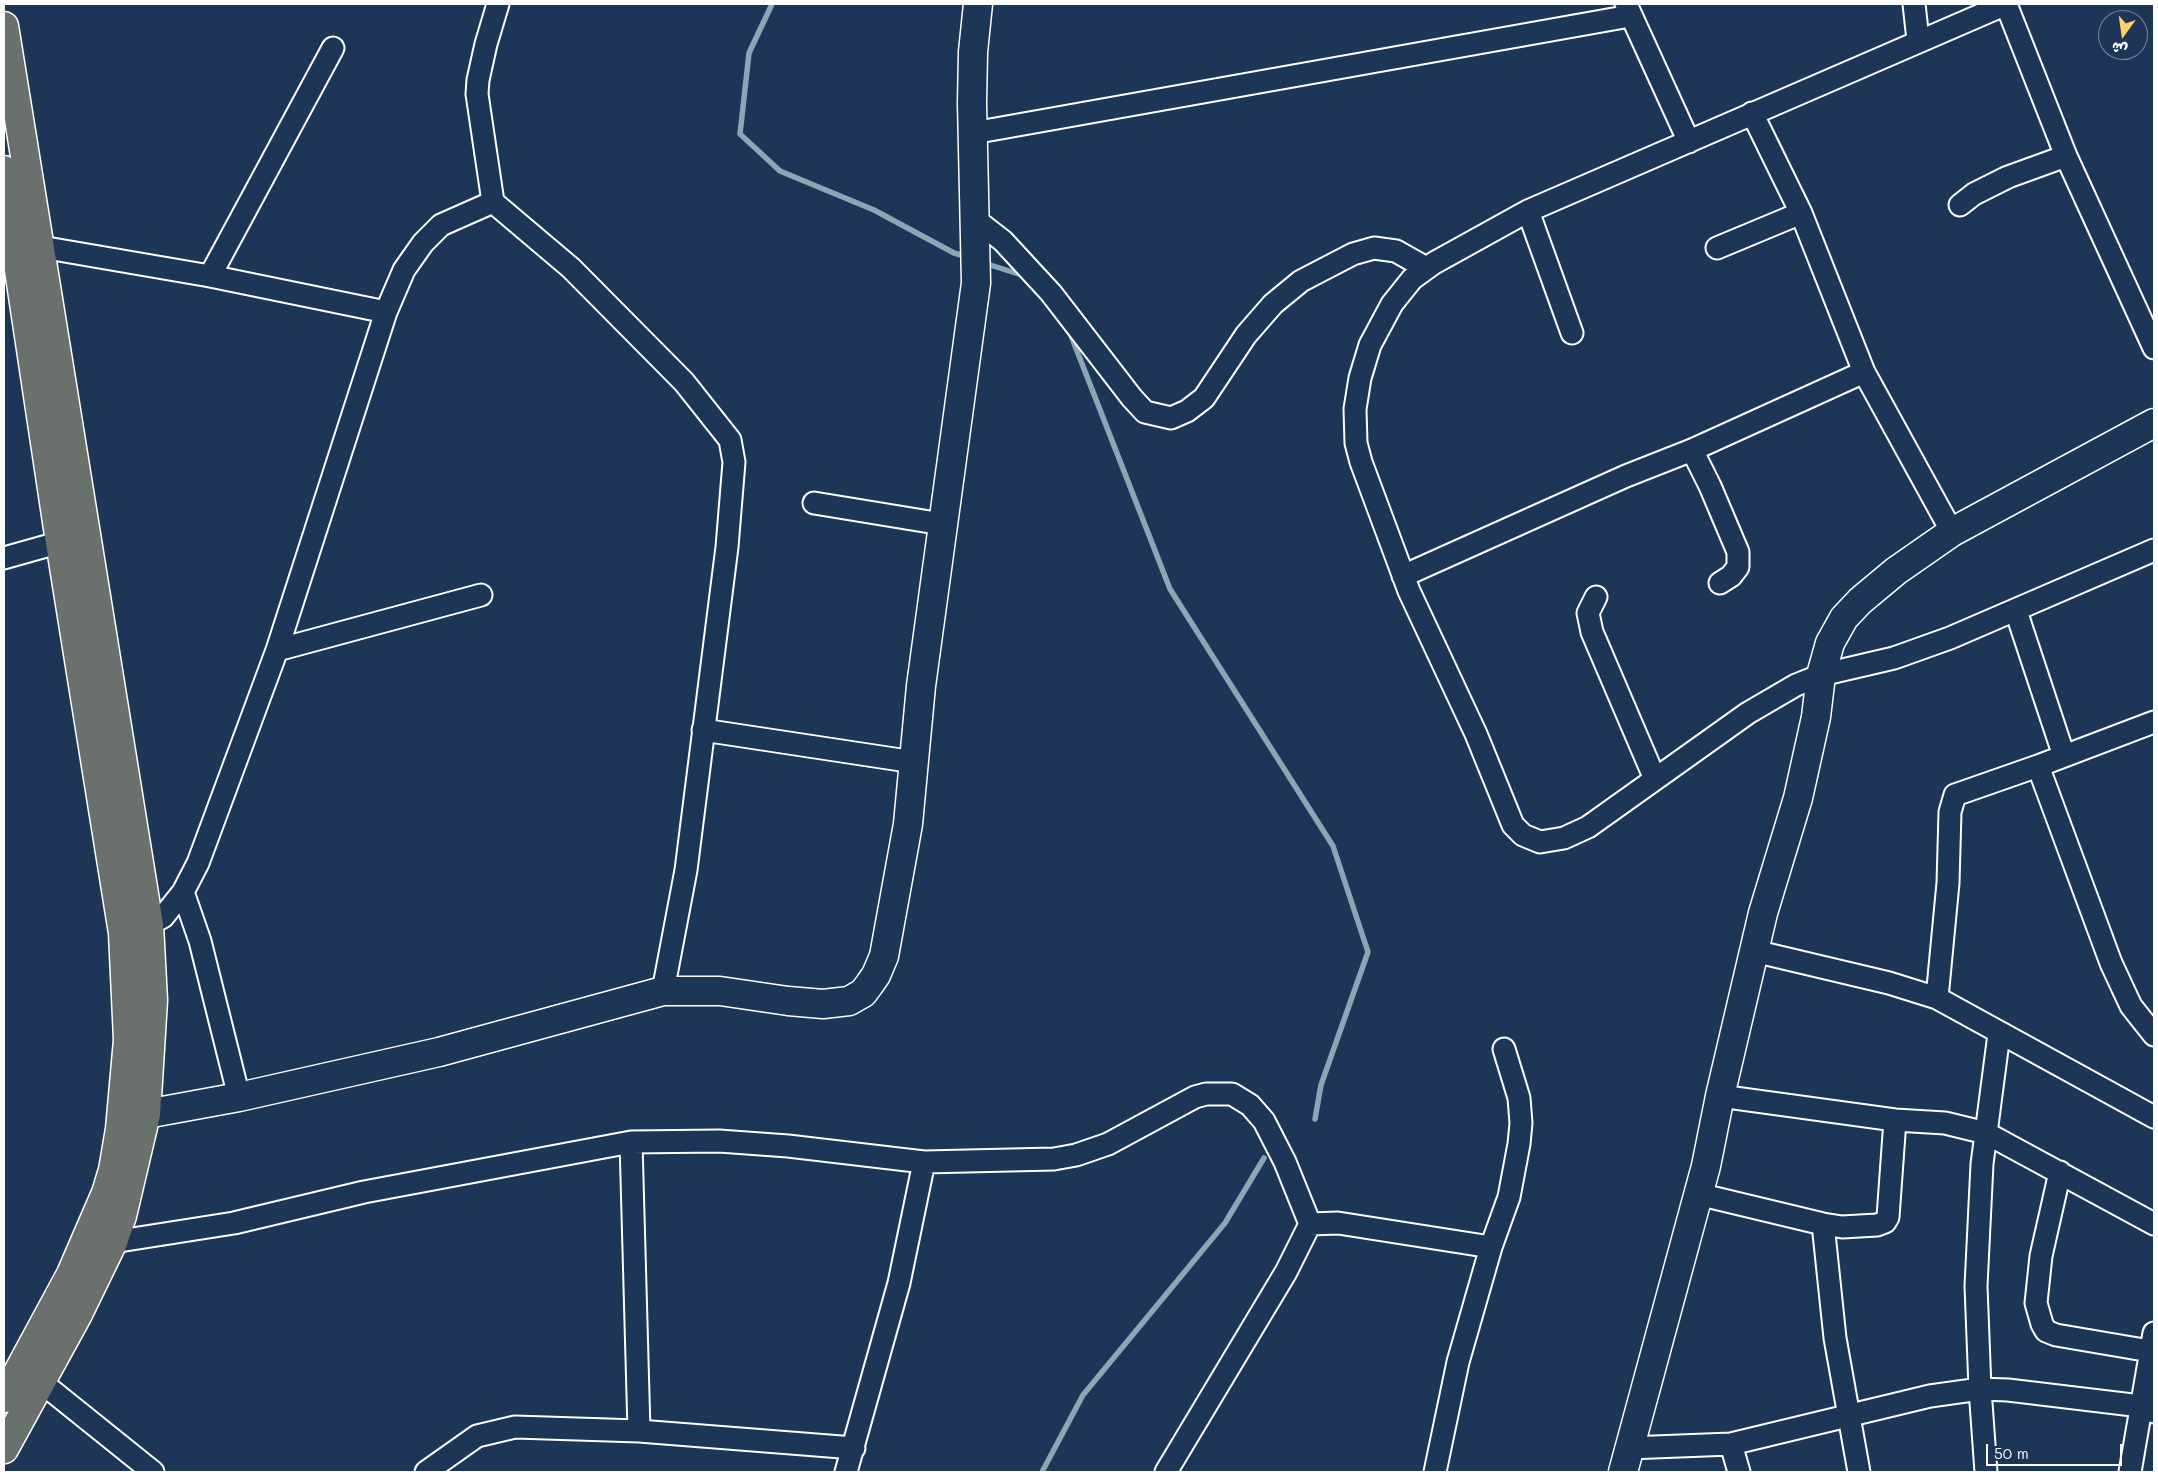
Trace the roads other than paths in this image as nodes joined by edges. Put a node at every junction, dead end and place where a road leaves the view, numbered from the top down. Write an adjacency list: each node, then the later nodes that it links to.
1 (498, 4): 14 (street)
2 (978, 4): 10 (street)
3 (1914, 4): 7 (street)
4 (2006, 4): 7 (street); 12 (street)
5 (1628, 10): 10 (street); 11 (street)
6 (4, 26): 19 (main road)
7 (1918, 40): 9 (street)
8 (333, 48): 22 (street)
9 (1752, 113): 11 (street); 17 (street)
10 (973, 133): 18 (street)
11 (1689, 142): 16 (street)
12 (2066, 156): 15 (street); 25 (street)
13 (4, 170): 32 (main road)
14 (493, 202): 23 (street); 43 (street)
15 (1960, 206)
16 (1528, 211): 21 (street); 24 (street)
17 (1801, 213): 20 (street); 26 (street)
18 (976, 220): 21 (street); 30 (street)
19 (41, 247): 22 (street); 32 (main road)
20 (1717, 248)
21 (1426, 268): 35 (street)
22 (210, 276): 23 (street)
23 (386, 312): 40 (street)
24 (1572, 333)
25 (2154, 348)
26 (1864, 372): 28 (street); 31 (street)
27 (2154, 422): 31 (street)
28 (1692, 450): 35 (street); 36 (street)
29 (814, 503): 30 (street)
30 (942, 524): 45 (street)
31 (1952, 532): 41 (street)
32 (72, 539): 34 (street); 49 (main road); 50 (main road)
33 (2154, 550): 39 (street)
34 (4, 558)
35 (1403, 576): 47 (street)
36 (1720, 583)
37 (481, 595): 40 (street)
38 (1596, 597): 47 (street)
39 (2016, 611): 41 (street); 44 (street)
40 (277, 650): 48 (street)
41 (1821, 674): 47 (street); 51 (street)
42 (2154, 722): 44 (street)
43 (703, 730): 45 (street); 52 (street)
44 (2064, 756): 46 (street)
45 (914, 762): 52 (street)
46 (2038, 766): 53 (street); 55 (street)
47 (1655, 779)
48 (183, 892): 49 (street); 58 (street)
49 (149, 925): 50 (street); 59 (main road)
50 (122, 933): 75 (main road)
51 (1754, 951): 53 (street); 57 (street)
52 (663, 991): 58 (street)
53 (1937, 998): 54 (street)
54 (1999, 1034): 60 (street); 62 (street)
55 (2154, 1035)
56 (1504, 1049): 71 (street)
57 (1720, 1096): 61 (street); 66 (street)
58 (240, 1097): 59 (street)
59 (146, 1114): 70 (main road)
60 (2154, 1116)
61 (1895, 1120): 62 (street); 68 (street)
62 (1986, 1133): 65 (street); 74 (street)
63 (631, 1142): 64 (street); 70 (street); 78 (street)
64 (924, 1162): 67 (street); 80 (street)
65 (2060, 1172): 69 (street); 72 (street)
66 (1698, 1194): 68 (street); 82 (street)
67 (1310, 1224): 71 (street); 86 (street)
68 (1823, 1224): 77 (street)
69 (2154, 1224)
70 (113, 1242): 73 (main road)
71 (1491, 1247): 87 (street)
72 (2152, 1342): 76 (street)
73 (41, 1382): 81 (main road); 83 (street)
74 (1980, 1389): 76 (street); 77 (street); 90 (street)
75 (4, 1398)
76 (2148, 1409): 91 (street)
77 (1849, 1414): 79 (street); 89 (street)
78 (639, 1431): 80 (street); 84 (street)
79 (1731, 1444): 82 (street); 88 (street)
80 (854, 1448): 85 (street)
81 (4, 1449)
82 (1626, 1460)
83 (153, 1472)
84 (426, 1472)
85 (846, 1472)
86 (1166, 1472)
87 (1435, 1472)
88 (1739, 1472)
89 (1859, 1472)
90 (1986, 1472)
91 (2130, 1472)

